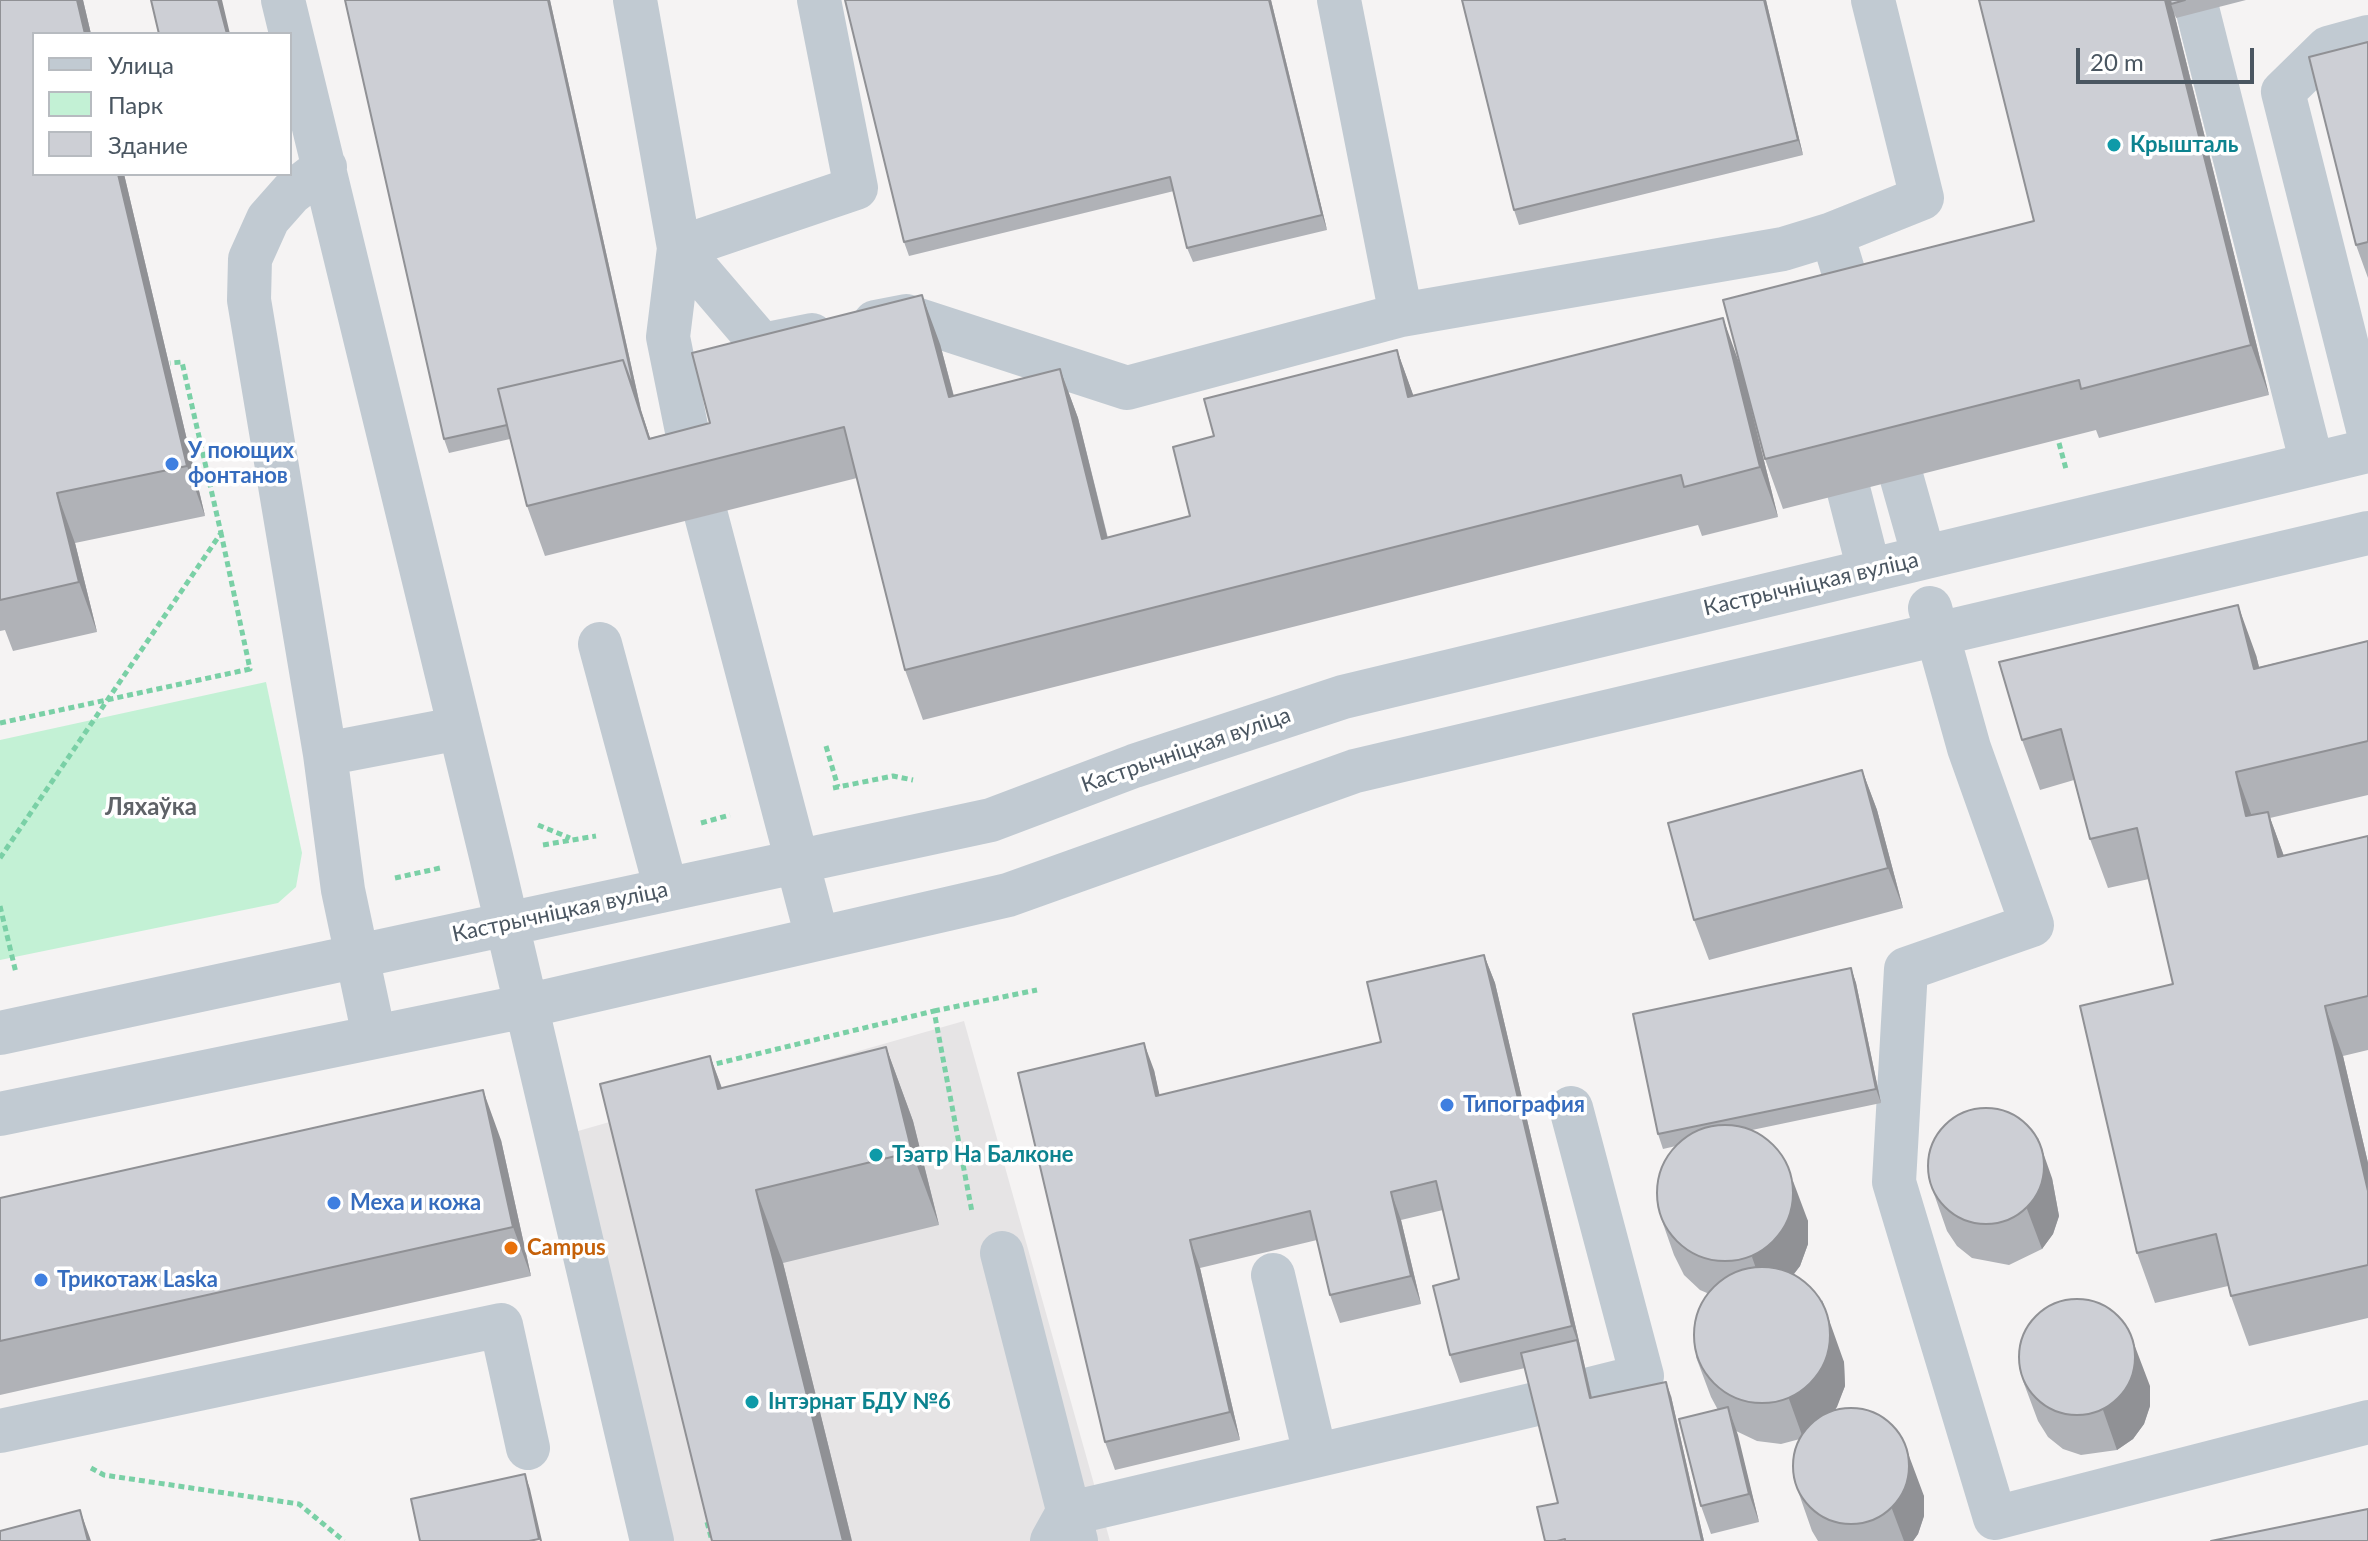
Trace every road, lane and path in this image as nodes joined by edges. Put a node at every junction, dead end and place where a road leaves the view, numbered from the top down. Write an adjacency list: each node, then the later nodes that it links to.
1 (283, 0): 7 (street)
2 (635, 0): 12 (street)
3 (819, 0): 12 (street)
4 (1339, 0): 15 (street)
5 (1873, 0): 11 (street)
6 (2198, 12): 21 (street)
7 (291, 32)
8 (292, 36): 10 (street)
9 (2368, 37): 18 (street)
10 (325, 167): 33 (street); 34 (street)
11 (1832, 234): 13 (street); 16 (street)
12 (679, 248): 15 (street); 36 (street)
13 (1783, 249): 14 (street); 15 (street)
14 (1795, 291)
15 (1401, 315)
16 (1858, 320)
17 (170, 363): 25 (path)
18 (2368, 429)
19 (2059, 443): 22 (path)
20 (2368, 451): 21 (street, Кастрычніцкая вуліца)
21 (2312, 464): 27 (street, Кастрычніцкая вуліца)
22 (2068, 477)
23 (1902, 479): 27 (street)
24 (1849, 492): 28 (street)
25 (221, 533): 31 (path); 31 (path)
26 (2368, 533): 29 (street)
27 (1924, 557): 28 (street, Кастрычніцкая вуліца)
28 (1869, 570): 36 (street, Кастрычніцкая вуліца)
29 (1933, 621): 40 (street); 55 (street)
30 (600, 644): 37 (street)
31 (106, 699): 32 (path); 35 (path)
32 (0, 723)
33 (460, 728): 34 (street); 39 (street)
34 (325, 754): 41 (street)
35 (0, 858)
36 (796, 860): 37 (street, Кастрычніцкая вуліца); 40 (street)
37 (666, 889): 39 (street, Кастрычніцкая вуліца)
38 (0, 906): 42 (path)
39 (507, 923): 41 (street, Кастрычніцкая вуліца); 44 (street)
40 (817, 937): 44 (street)
41 (357, 957): 46 (street, Кастрычніцкая вуліца); 47 (street)
42 (16, 973)
43 (1037, 990): 45 (path)
44 (526, 1006): 47 (street); 61 (street)
45 (934, 1011): 48 (path); 51 (path)
46 (0, 1033)
47 (374, 1036): 50 (street)
48 (697, 1068)
49 (1571, 1108): 53 (street)
50 (0, 1114)
51 (988, 1238): 59 (street)
52 (1273, 1275): 58 (street)
53 (1590, 1389)
54 (1536, 1404): 58 (street)
55 (2368, 1422)
56 (9, 1429): 57 (street); 60 (path)
57 (528, 1448)
58 (1315, 1454): 59 (street)
59 (1065, 1532)
60 (344, 1541)
61 (652, 1541)

